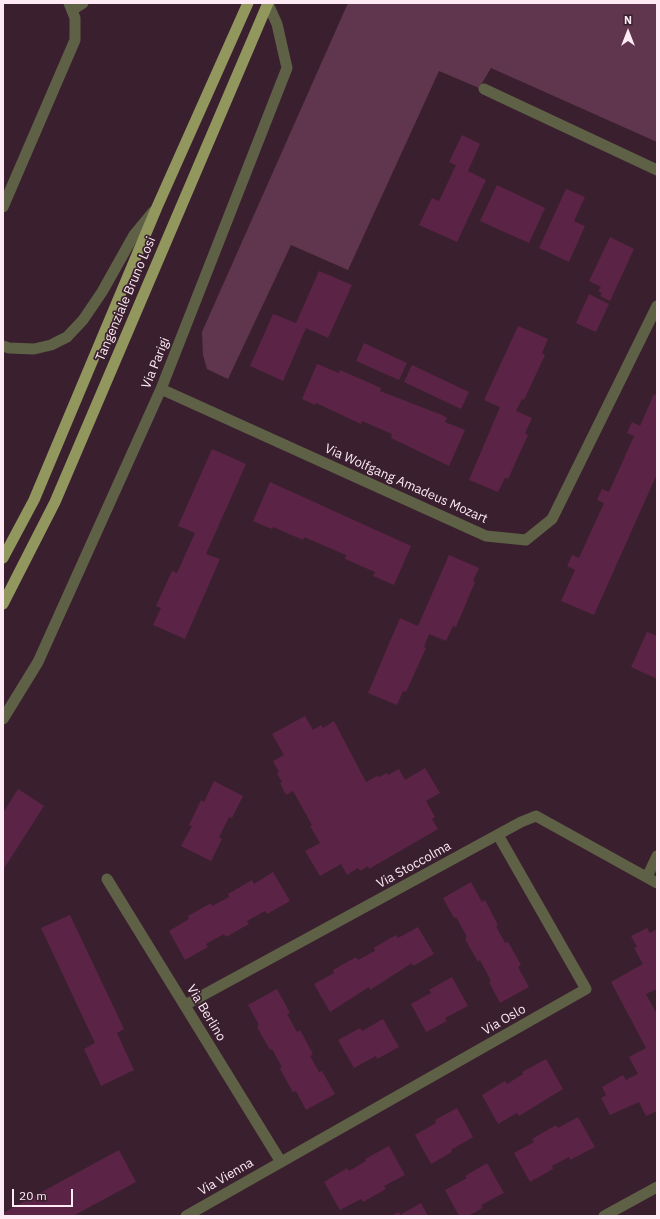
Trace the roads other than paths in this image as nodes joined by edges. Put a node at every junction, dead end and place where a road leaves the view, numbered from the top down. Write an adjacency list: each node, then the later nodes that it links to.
1 (83, 3): 4 (street)
2 (248, 3): 8 (main road, Tangenziale Bruno Losi)
3 (268, 4): 11 (street, Via Parigi); 13 (main road, Tangenziale Bruno Losi)
4 (70, 6): 7 (street)
5 (484, 89): 6 (street)
6 (657, 170)
7 (3, 207)
8 (157, 207): 10 (street); 12 (main road, Tangenziale Bruno Losi)
9 (656, 310): 11 (street, Via Wolfgang Amadeus Mozart)
10 (3, 346)
11 (161, 389): 14 (street, Via Parigi)
12 (3, 558)
13 (3, 604)
14 (3, 719)
15 (498, 835): 17 (street, Via Stoccolma); 20 (street, Via Stoccolma); 21 (street, Via Oslo)
16 (657, 856): 17 (street)
17 (647, 877): 19 (street, Via Stoccolma)
18 (108, 879): 20 (street, Via Berlino)
19 (657, 882)
20 (185, 1005): 21 (street, Via Berlino)
21 (281, 1162): 23 (street, Via Vienna)
22 (657, 1187): 24 (street)
23 (186, 1216)
24 (604, 1216)

